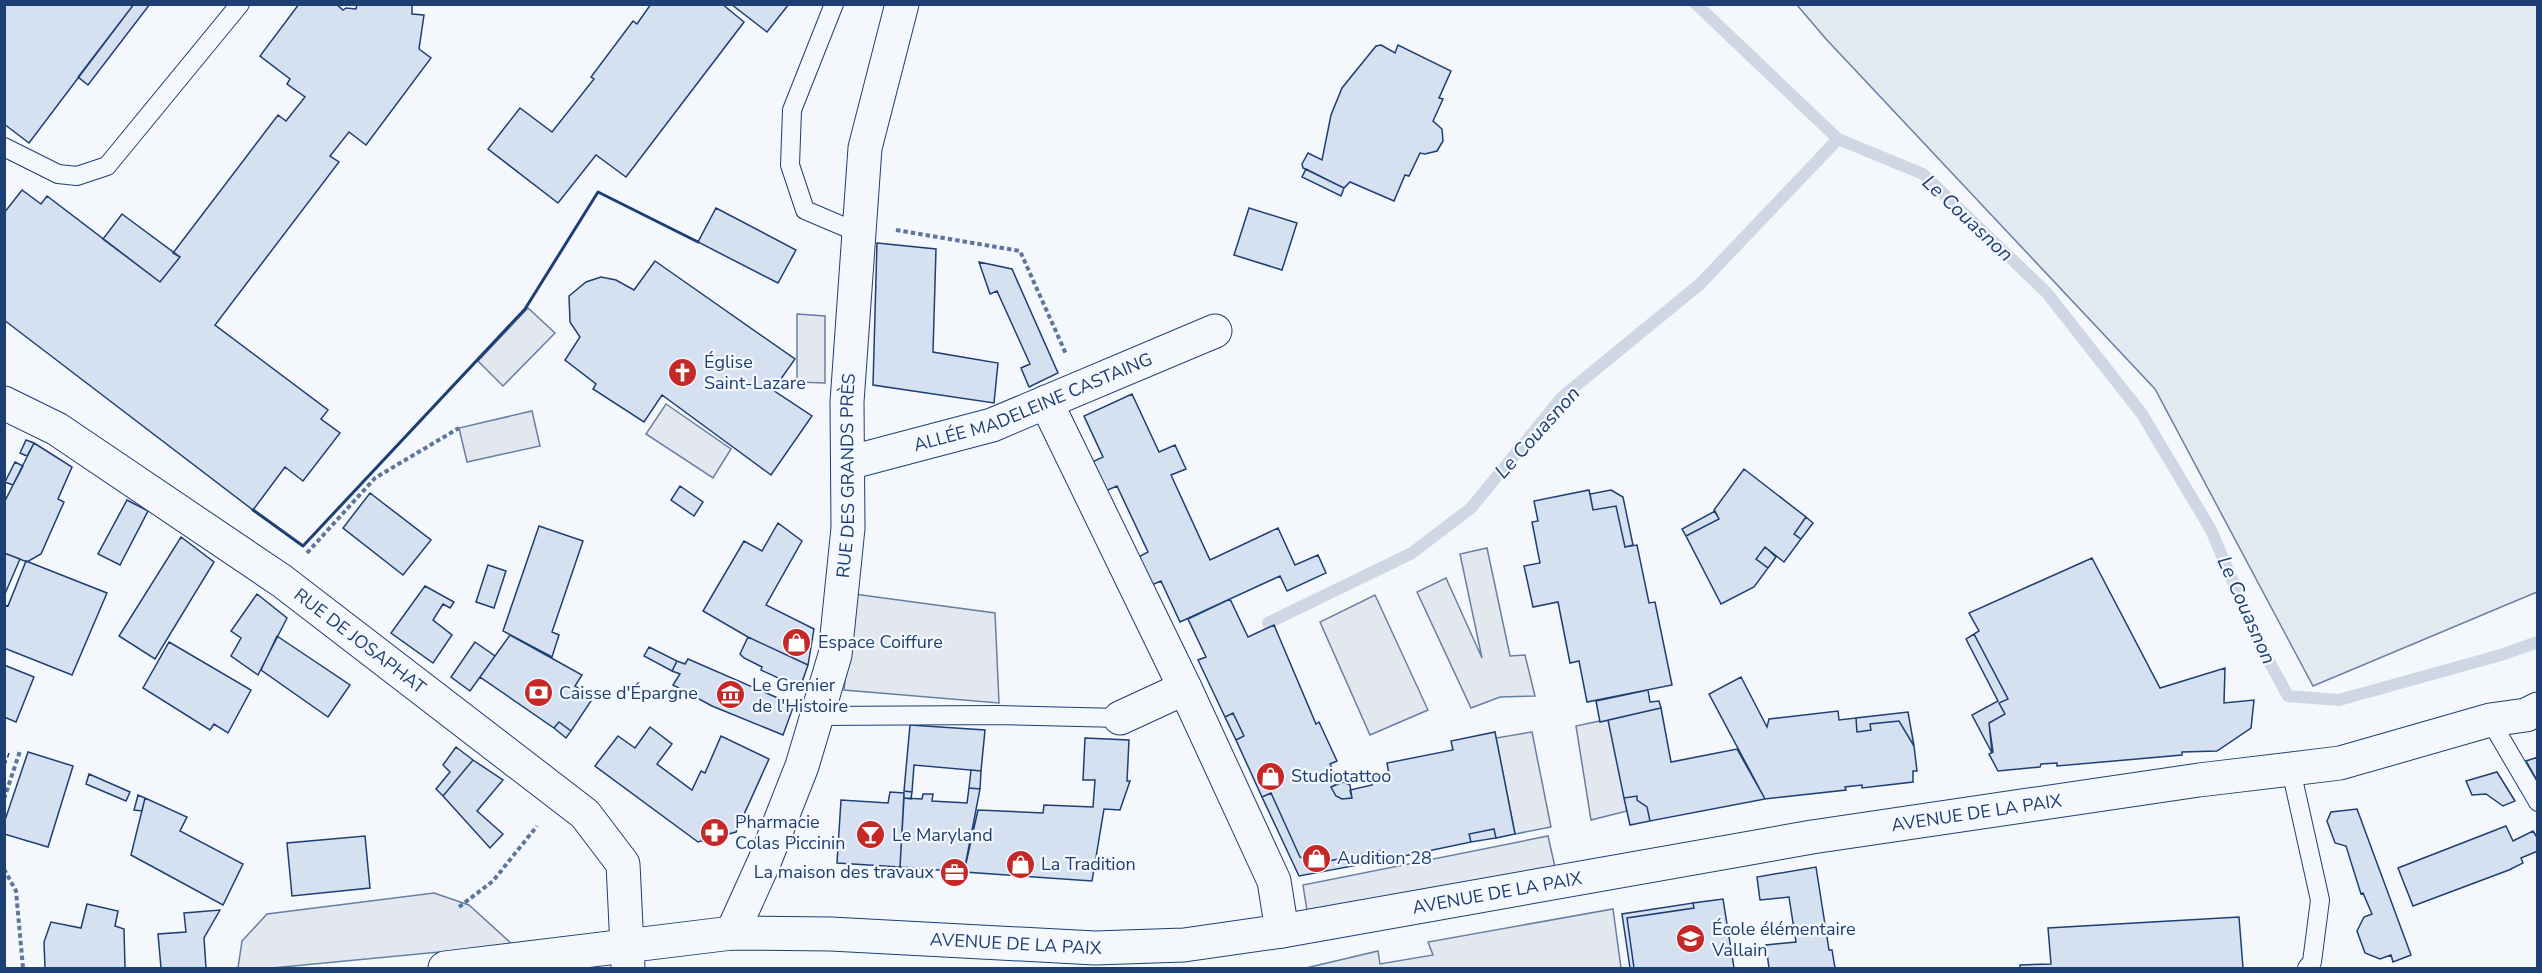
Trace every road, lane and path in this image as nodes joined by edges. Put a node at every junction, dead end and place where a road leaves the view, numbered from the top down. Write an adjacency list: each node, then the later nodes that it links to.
1 (240, 4): 4 (lane)
2 (834, 4): 6 (lane)
3 (902, 4): 6 (street, RUE DES GRANDS PRÈS)
4 (4, 147)
5 (892, 230): 8 (path)
6 (859, 233): 12 (street, RUE DES GRANDS PRÈS)
7 (1215, 331): 8 (street, ALLÉE MADELEINE CASTAING)
8 (1081, 387): 10 (street, ALLÉE MADELEINE CASTAING)
9 (4, 402): 13 (street, RUE DE JOSAPHAT)
10 (1046, 402): 12 (street, ALLÉE MADELEINE CASTAING); 14 (street)
11 (459, 428): 13 (path)
12 (848, 463): 16 (street, RUE DES GRANDS PRÈS)
13 (282, 581): 21 (street, RUE DE JOSAPHAT)
14 (1185, 688): 17 (street); 26 (street)
15 (2538, 709): 18 (street, AVENUE DE LA PAIX)
16 (816, 716): 17 (lane); 27 (street, RUE DES GRANDS PRÈS)
17 (1120, 718)
18 (2490, 720): 20 (street, AVENUE DE LA PAIX); 23 (lane)
19 (20, 751): 22 (path)
20 (2291, 770): 26 (street, AVENUE DE LA PAIX); 31 (lane)
21 (561, 795): 25 (path); 28 (street, RUE DE JOSAPHAT)
22 (4, 799)
23 (2538, 802)
24 (4, 869): 29 (path)
25 (459, 907)
26 (1282, 931): 27 (street, AVENUE DE LA PAIX)
27 (732, 933): 28 (street, AVENUE DE LA PAIX)
28 (628, 957): 30 (street, AVENUE DE LA PAIX)
29 (22, 969)
30 (445, 969)
31 (2307, 969)

